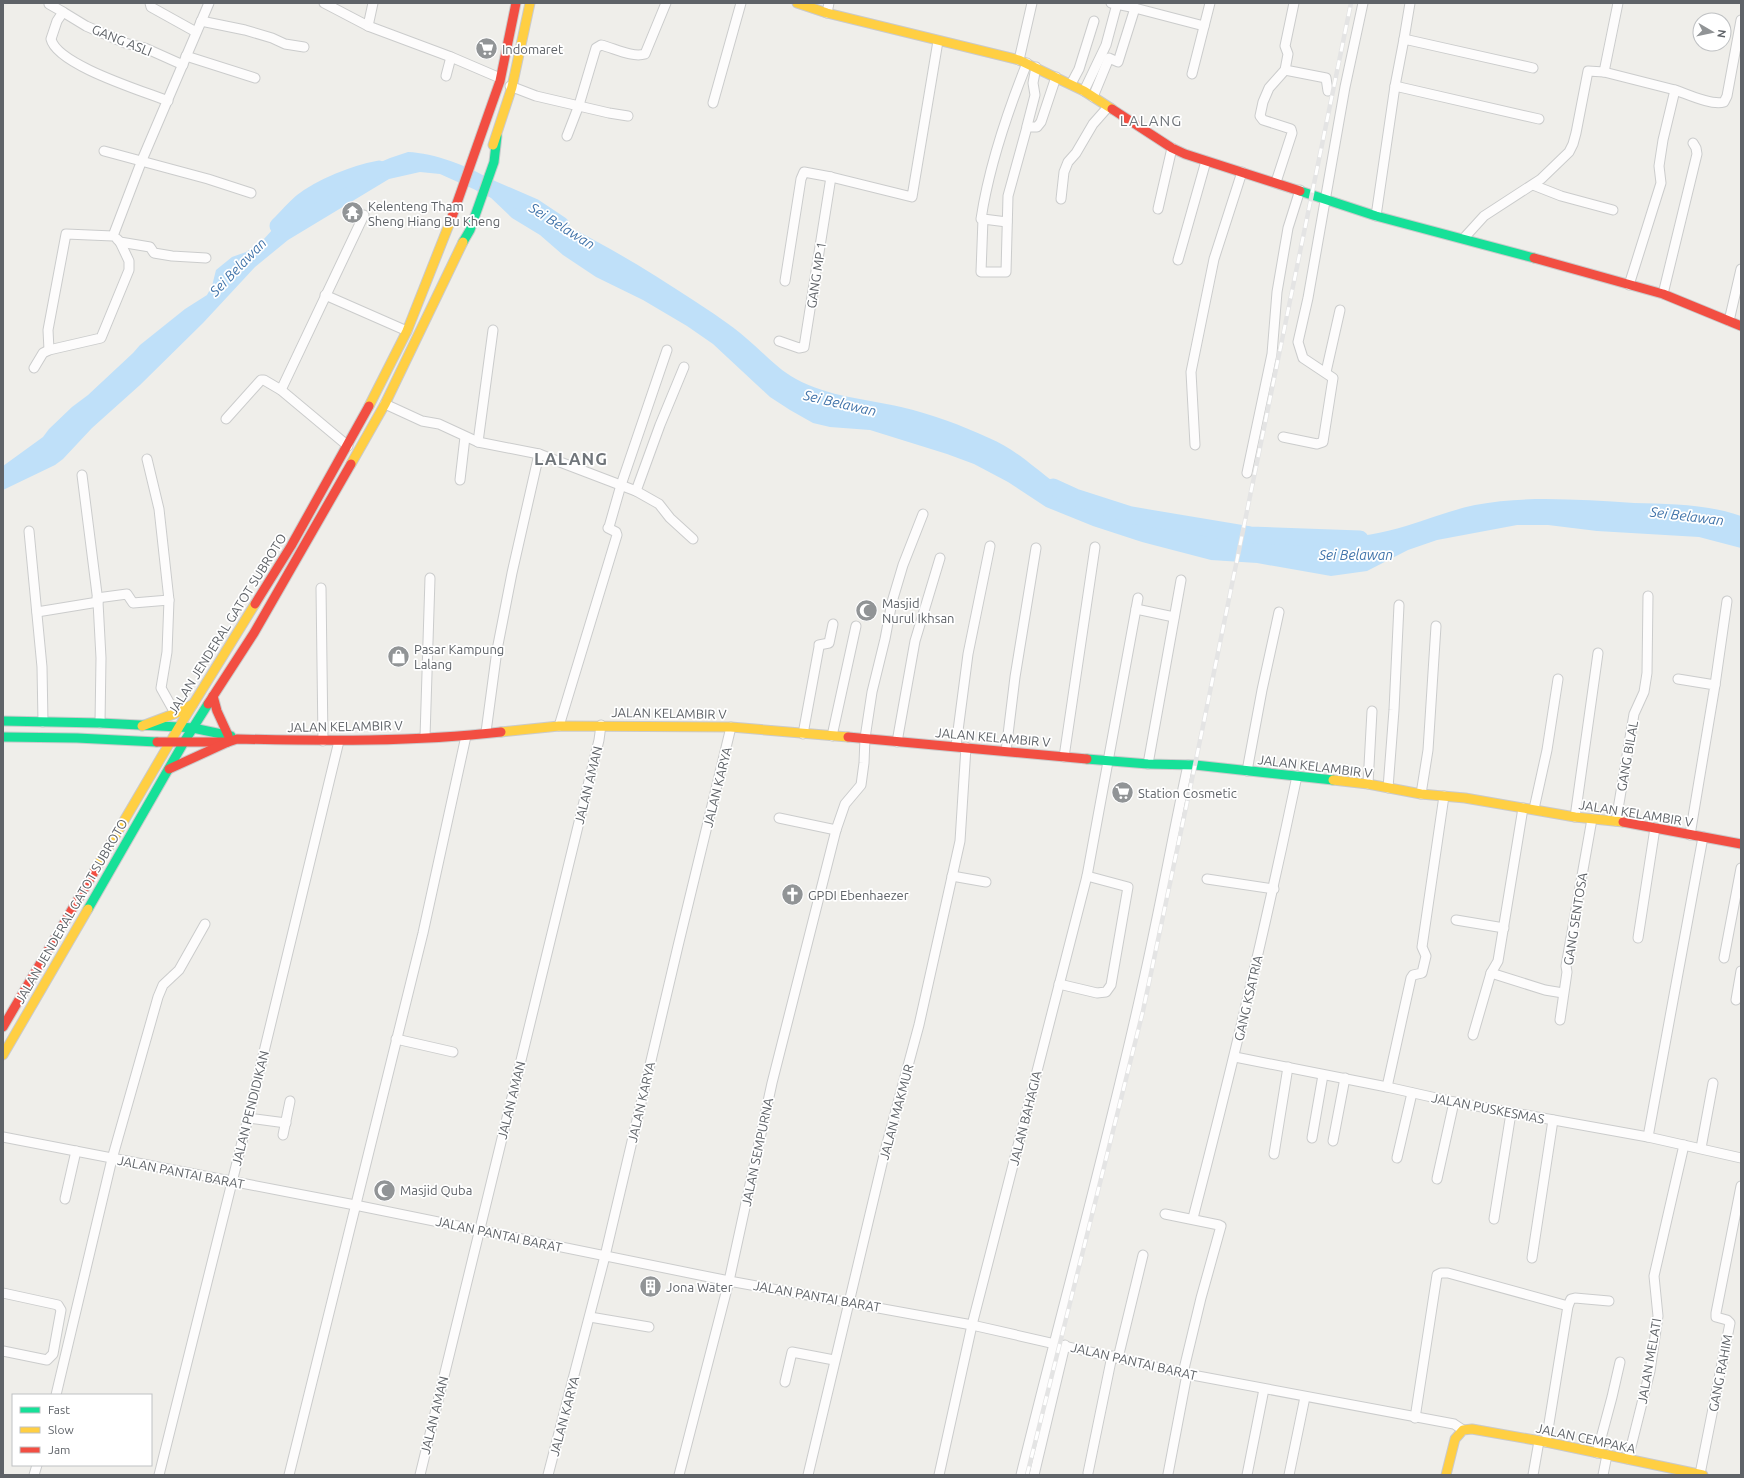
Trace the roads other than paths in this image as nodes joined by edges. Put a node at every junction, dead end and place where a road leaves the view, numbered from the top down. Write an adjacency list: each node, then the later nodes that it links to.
1 (150, 3): 27 (street)
2 (209, 3): 23 (street)
3 (324, 3): 25 (street)
4 (373, 3): 25 (street)
5 (516, 3): 44 (main road, JALAN JENDERAL GATOT SUBROTO)
6 (530, 3): 47 (main road, JALAN JENDERAL GATOT SUBROTO)
7 (666, 3): 54 (street)
8 (741, 3): 53 (street)
9 (798, 3): 21 (main road)
10 (829, 3): 21 (street)
11 (1032, 3): 34 (street)
12 (1210, 3): 26 (street)
13 (1294, 3): 38 (street)
14 (1363, 3): 72 (street)
15 (1410, 3): 28 (street)
16 (1618, 3): 39 (street)
17 (49, 4): 20 (street, GANG ASLI)
18 (1114, 4): 19 (street); 33 (street)
19 (1135, 8): 26 (street); 33 (street)
20 (63, 12): 35 (street, GANG ASLI); 52 (street)
21 (827, 13): 29 (main road)
22 (1741, 20): 48 (street)
23 (201, 21): 27 (street); 30 (street)
24 (1094, 21): 45 (street)
25 (368, 26): 32 (street)
26 (1204, 26): 40 (street)
27 (196, 32): 31 (street)
28 (1404, 39): 37 (street); 46 (street)
29 (938, 41): 34 (main road); 66 (street)
30 (304, 47)
31 (186, 56): 35 (street); 43 (street)
32 (451, 57): 41 (street); 44 (street)
33 (1105, 57): 49 (street); 51 (street)
34 (1023, 62): 36 (main road); 77 (street)
35 (183, 65): 52 (street)
36 (1036, 67): 42 (main road); 58 (street)
37 (1533, 68)
38 (1285, 70): 50 (street); 67 (street)
39 (1604, 72): 48 (street); 68 (street)
40 (1192, 74)
41 (446, 76)
42 (1056, 77): 45 (main road); 58 (street)
43 (255, 78)
44 (500, 79): 47 (street); 92 (main road, JALAN JENDERAL GATOT SUBROTO)
45 (1071, 84): 49 (main road)
46 (1395, 86): 57 (street); 76 (street)
47 (512, 87): 54 (street); 100 (main road, JALAN JENDERAL GATOT SUBROTO)
48 (1675, 90): 85 (street)
49 (1084, 91): 51 (main road)
50 (1328, 91)
51 (1093, 97): 55 (main road)
52 (168, 101): 63 (street)
53 (713, 103)
54 (579, 105): 56 (street); 59 (street)
55 (1108, 107): 61 (main road); 71 (street)
56 (628, 116)
57 (1539, 119)
58 (1027, 126): 78 (street)
59 (567, 136)
60 (1693, 143): 86 (street)
61 (1172, 148): 64 (main road); 73 (street)
62 (104, 151): 63 (street)
63 (142, 160): 70 (street); 80 (street)
64 (1206, 161): 65 (main road); 82 (street)
65 (1242, 172): 67 (main road); 105 (street)
66 (831, 176): 84 (street); 93 (street, GANG MP 1)
67 (1276, 182): 69 (main road)
68 (1533, 185): 74 (street); 79 (street)
69 (1300, 190): 72 (main road); 109 (street)
70 (251, 193)
71 (1061, 199)
72 (1326, 199): 76 (main road); 98 (street)
73 (1158, 209)
74 (1613, 210)
75 (364, 215): 87 (street)
76 (1376, 216): 79 (main road)
77 (983, 219): 78 (street); 78 (street)
78 (1008, 222)
79 (1464, 238): 85 (main road)
80 (116, 239): 81 (street); 94 (street); 94 (street)
81 (206, 258)
82 (1178, 260)
83 (1741, 269): 89 (street)
84 (785, 281)
85 (1629, 285): 86 (main road)
86 (1662, 294): 89 (main road)
87 (325, 295): 92 (street); 99 (street)
88 (1340, 310): 98 (street)
89 (1728, 321): 90 (main road)
90 (1741, 326)
91 (492, 330): 104 (street)
92 (406, 331): 106 (main road, JALAN JENDERAL GATOT SUBROTO)
93 (779, 341)
94 (49, 350): 97 (street)
95 (667, 350): 112 (street)
96 (684, 367): 113 (street)
97 (34, 368)
98 (1326, 372): 103 (street)
99 (281, 390): 101 (street); 106 (street)
100 (385, 404): 102 (street); 141 (main road, JALAN JENDERAL GATOT SUBROTO)
101 (226, 419)
102 (465, 437): 104 (street); 111 (street)
103 (1283, 437)
104 (478, 442): 107 (street)
105 (1195, 445)
106 (348, 446): 142 (main road, JALAN JENDERAL GATOT SUBROTO)
107 (539, 454): 112 (street); 154 (street)
108 (147, 459): 127 (street)
109 (1247, 473)
110 (82, 475): 126 (street)
111 (460, 480)
112 (621, 485): 113 (street); 150 (street)
113 (636, 491): 116 (street)
114 (923, 514): 160 (street, JALAN SEMPURNA)
115 (29, 530): 131 (street)
116 (694, 539)
117 (990, 546): 167 (street)
118 (1095, 547): 170 (street)
119 (1036, 548): 169 (street)
120 (940, 558): 165 (street)
121 (430, 578): 159 (street)
122 (1181, 580): 133 (street)
123 (322, 588): 162 (street)
124 (1648, 596): 186 (street, GANG BILAL)
125 (1138, 598): 130 (street, JALAN BAHAGIA)
126 (98, 600): 127 (street); 131 (street); 147 (street)
127 (169, 600): 144 (street)
128 (1727, 601): 140 (street)
129 (1399, 605): 178 (street)
130 (1136, 609): 133 (street); 171 (street, JALAN BAHAGIA)
131 (37, 612): 146 (street)
132 (1279, 612): 175 (street)
133 (1174, 617): 172 (street)
134 (833, 624): 155 (street)
135 (856, 626): 157 (street)
136 (1436, 626): 179 (street)
137 (1598, 653): 183 (street)
138 (1558, 679): 182 (street)
139 (1678, 679): 140 (street)
140 (1715, 686): 189 (street)
141 (213, 696): 153 (main road, JALAN JENDERAL GATOT SUBROTO); 161 (main road)
142 (194, 703): 144 (main road); 151 (main road, JALAN JENDERAL GATOT SUBROTO)
143 (1372, 711): 177 (street)
144 (175, 713): 149 (main road)
145 (3, 722): 146 (main road, JALAN KELAMBIR V)
146 (43, 722): 147 (main road, JALAN KELAMBIR V)
147 (100, 723): 149 (main road, JALAN KELAMBIR V)
148 (601, 725): 150 (main road, JALAN KELAMBIR V); 152 (main road, JALAN KELAMBIR V); 247 (street, JALAN AMAN)
149 (142, 726): 151 (main road, JALAN KELAMBIR V)
150 (559, 726): 154 (main road, JALAN KELAMBIR V)
151 (179, 727): 153 (main road, JALAN KELAMBIR V); 166 (main road, JALAN JENDERAL GATOT SUBROTO)
152 (731, 727): 155 (main road, JALAN KELAMBIR V); 249 (street, JALAN KARYA)
153 (193, 728): 161 (main road, JALAN KELAMBIR V); 164 (main road, JALAN JENDERAL GATOT SUBROTO)
154 (486, 732): 156 (main road, JALAN KELAMBIR V)
155 (803, 734): 157 (main road, JALAN KELAMBIR V)
156 (466, 736): 159 (main road, JALAN KELAMBIR V); 211 (street)
157 (832, 736): 160 (main road, JALAN KELAMBIR V)
158 (3, 737): 166 (main road, JALAN KELAMBIR V)
159 (425, 737): 163 (main road, JALAN KELAMBIR V)
160 (865, 738): 165 (main road, JALAN KELAMBIR V); 188 (street, JALAN SEMPURNA)
161 (231, 739): 162 (main road, JALAN KELAMBIR V); 164 (main road, JALAN KELAMBIR V); 174 (main road)
162 (324, 741): 163 (main road, JALAN KELAMBIR V)
163 (339, 741): 224 (street, JALAN PENDIDIKAN)
164 (184, 742): 166 (main road, JALAN KELAMBIR V); 174 (main road, JALAN JENDERAL GATOT SUBROTO)
165 (897, 742): 167 (main road, JALAN KELAMBIR V)
166 (169, 743): 209 (main road, JALAN JENDERAL GATOT SUBROTO)
167 (956, 746): 168 (main road, JALAN KELAMBIR V)
168 (966, 747): 169 (main road, JALAN KELAMBIR V); 193 (street, JALAN MAKMUR)
169 (1006, 752): 170 (main road, JALAN KELAMBIR V)
170 (1064, 757): 171 (main road, JALAN KELAMBIR V)
171 (1108, 760): 172 (main road, JALAN KELAMBIR V); 194 (street, JALAN BAHAGIA)
172 (1148, 764): 173 (main road, JALAN KELAMBIR V)
173 (1188, 765): 175 (main road, JALAN KELAMBIR V); 259 (street)
174 (169, 769): 213 (main road, JALAN JENDERAL GATOT SUBROTO)
175 (1247, 771): 176 (main road, JALAN KELAMBIR V)
176 (1297, 776): 177 (main road, JALAN KELAMBIR V); 197 (street, GANG KSATRIA)
177 (1368, 784): 178 (main road, JALAN KELAMBIR V)
178 (1388, 788): 179 (main road, JALAN KELAMBIR V)
179 (1421, 794): 180 (main road, JALAN KELAMBIR V)
180 (1444, 796): 181 (main road, JALAN KELAMBIR V); 219 (street)
181 (1523, 808): 182 (main road, JALAN KELAMBIR V); 200 (street)
182 (1534, 809): 183 (main road, JALAN KELAMBIR V)
183 (1575, 817): 185 (main road, JALAN KELAMBIR V)
184 (779, 818): 188 (street)
185 (1592, 819): 186 (main road, JALAN KELAMBIR V); 206 (street, GANG SENTOSA)
186 (1616, 822): 187 (main road, JALAN KELAMBIR V)
187 (1655, 828): 189 (main road, JALAN KELAMBIR V); 201 (street)
188 (836, 830): 251 (street, JALAN SEMPURNA)
189 (1690, 835): 190 (main road, JALAN KELAMBIR V)
190 (1703, 836): 191 (main road, JALAN KELAMBIR V); 229 (street)
191 (1741, 842)
192 (1741, 868): 202 (street)
193 (952, 876): 196 (street); 254 (street, JALAN MAKMUR)
194 (1087, 876): 205 (street, JALAN BAHAGIA); 205 (street)
195 (1207, 879): 197 (street)
196 (986, 882)
197 (1274, 889): 214 (street, GANG KSATRIA)
198 (1456, 920): 200 (street)
199 (205, 924): 238 (street)
200 (1504, 928): 204 (street)
201 (1638, 938)
202 (1724, 958)
203 (1741, 971): 207 (street)
204 (1492, 973): 206 (street); 210 (street)
205 (1059, 984): 257 (street, JALAN BAHAGIA)
206 (1564, 993): 208 (street, GANG SENTOSA)
207 (1736, 1000)
208 (1560, 1020)
209 (3, 1027)
210 (1473, 1035)
211 (396, 1040): 212 (street); 243 (street)
212 (453, 1052)
213 (3, 1055)
214 (1235, 1057): 215 (street, JALAN PUSKESMAS); 245 (street, GANG KSATRIA)
215 (1288, 1067): 216 (street, JALAN PUSKESMAS); 235 (street)
216 (1323, 1075): 217 (street, JALAN PUSKESMAS); 230 (street)
217 (1345, 1078): 219 (street, JALAN PUSKESMAS); 231 (street)
218 (1713, 1083): 233 (street)
219 (1387, 1087): 220 (street, JALAN PUSKESMAS)
220 (1412, 1093): 222 (street, JALAN PUSKESMAS); 236 (street)
221 (290, 1101): 226 (street)
222 (1454, 1102): 223 (street, JALAN PUSKESMAS); 239 (street)
223 (1511, 1113): 225 (street, JALAN PUSKESMAS); 246 (street)
224 (248, 1118): 226 (street); 240 (street, JALAN PENDIDIKAN)
225 (1552, 1120): 229 (street, JALAN PUSKESMAS); 250 (street)
226 (286, 1123): 227 (street)
227 (283, 1135)
228 (3, 1137): 234 (street, JALAN PANTAI BARAT)
229 (1648, 1137): 232 (street, JALAN PUSKESMAS)
230 (1312, 1138)
231 (1333, 1141)
232 (1684, 1146): 233 (street, JALAN PUSKESMAS); 275 (street, JALAN MELATI)
233 (1700, 1148): 237 (street, JALAN PUSKESMAS)
234 (76, 1151): 238 (street, JALAN PANTAI BARAT); 242 (street)
235 (1274, 1154)
236 (1397, 1158)
237 (1741, 1158)
238 (112, 1159): 240 (street, JALAN PANTAI BARAT); 268 (street)
239 (1437, 1179)
240 (231, 1182): 243 (street, JALAN PANTAI BARAT); 279 (street, JALAN PENDIDIKAN)
241 (1741, 1186): 293 (street, GANG RAHIM)
242 (65, 1199)
243 (355, 1205): 247 (street, JALAN PANTAI BARAT); 280 (street)
244 (1165, 1214): 245 (street)
245 (1193, 1218): 265 (street)
246 (1494, 1219)
247 (479, 1230): 249 (street, JALAN PANTAI BARAT); 281 (street, JALAN AMAN)
248 (1143, 1254): 262 (street)
249 (605, 1256): 251 (street, JALAN PANTAI BARAT); 256 (street, JALAN KARYA)
250 (1532, 1258)
251 (729, 1281): 254 (street, JALAN PANTAI BARAT); 283 (street, JALAN SEMPURNA)
252 (3, 1293): 261 (street)
253 (1609, 1301): 255 (street)
254 (848, 1302): 257 (street, JALAN PANTAI BARAT); 263 (street, JALAN MAKMUR)
255 (1568, 1306): 270 (street); 272 (street)
256 (590, 1317): 258 (street); 282 (street, JALAN KARYA)
257 (972, 1325): 259 (street, JALAN PANTAI BARAT); 285 (street, JALAN BAHAGIA)
258 (649, 1326)
259 (1053, 1343): 260 (street, JALAN PANTAI BARAT); 286 (street)
260 (1065, 1346): 262 (street, JALAN PANTAI BARAT); 287 (street)
261 (3, 1351)
262 (1115, 1357): 265 (street, JALAN PANTAI BARAT); 276 (street)
263 (834, 1360): 266 (street); 284 (street, JALAN MAKMUR)
264 (1620, 1362): 273 (street)
265 (1185, 1374): 267 (street, JALAN PANTAI BARAT); 277 (street)
266 (785, 1382)
267 (1264, 1389): 269 (street, JALAN PANTAI BARAT); 288 (street)
268 (56, 1394)
269 (1305, 1397): 270 (street, JALAN PANTAI BARAT); 289 (street)
270 (1415, 1418): 271 (street, JALAN PANTAI BARAT)
271 (1463, 1430): 272 (main road, JALAN CEMPAKA); 290 (main road)
272 (1542, 1441): 273 (main road, JALAN CEMPAKA); 291 (street)
273 (1597, 1453): 274 (main road, JALAN CEMPAKA)
274 (1607, 1455): 275 (main road, JALAN CEMPAKA); 292 (street)
275 (1628, 1459): 278 (main road, JALAN CEMPAKA)
276 (1088, 1473)
277 (1168, 1474)
278 (1685, 1474): 293 (main road, JALAN CEMPAKA)
279 (159, 1475)
280 (289, 1475)
281 (420, 1475)
282 (548, 1475)
283 (679, 1475)
284 (808, 1475)
285 (939, 1475)
286 (1021, 1475)
287 (1034, 1475)
288 (1246, 1475)
289 (1288, 1475)
290 (1446, 1475)
291 (1533, 1475)
292 (1603, 1475)
293 (1701, 1475)

